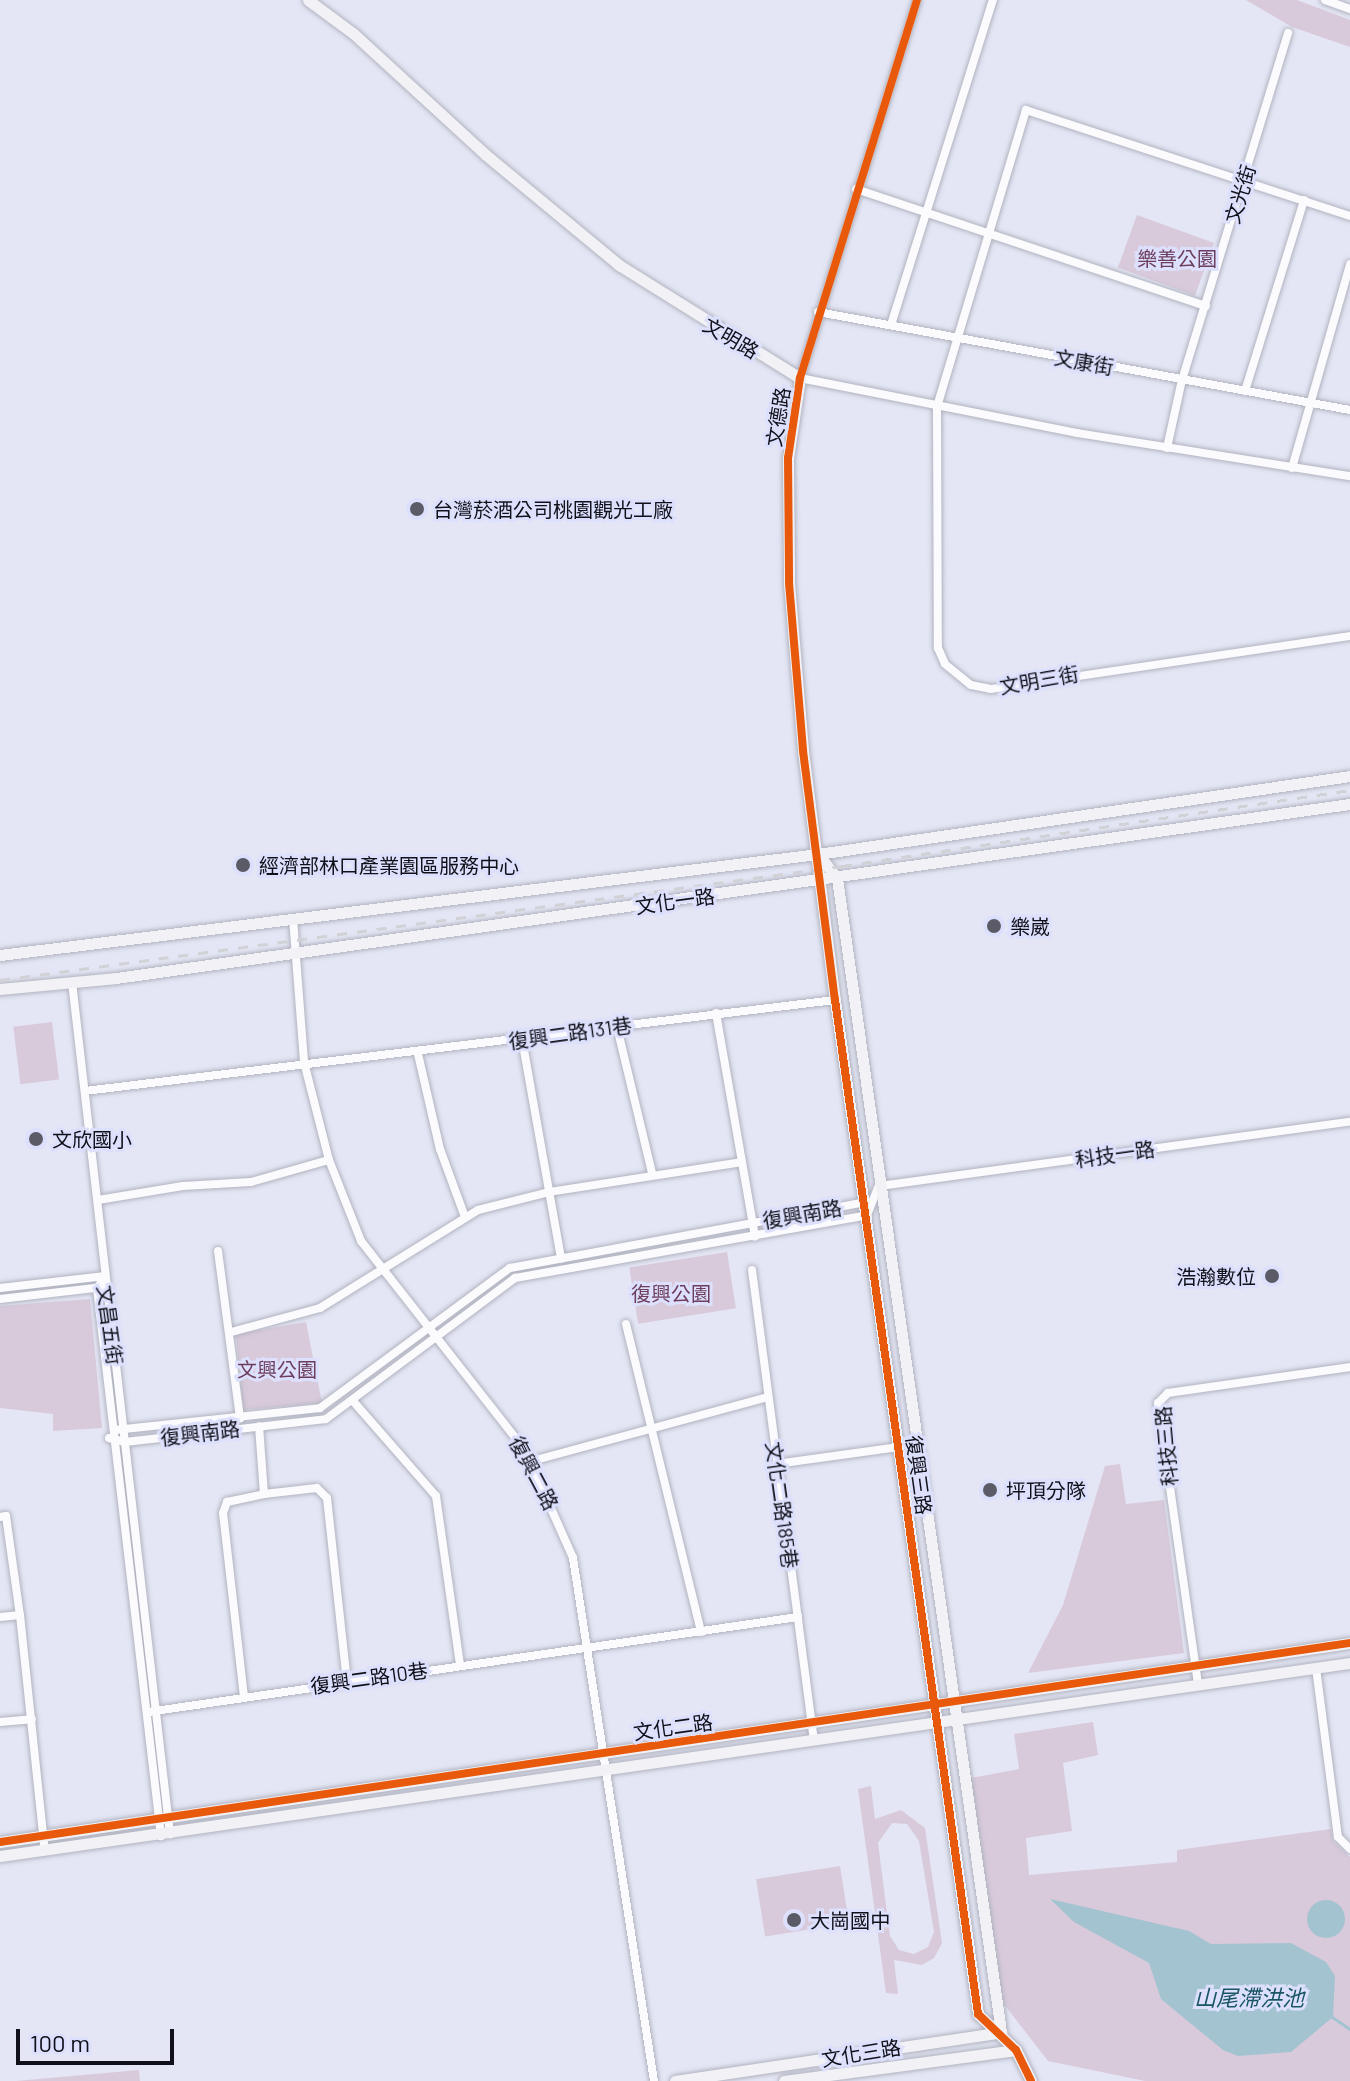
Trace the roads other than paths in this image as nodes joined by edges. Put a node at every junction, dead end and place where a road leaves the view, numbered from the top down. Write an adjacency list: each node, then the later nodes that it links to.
1 (308, 0): 18 (street, 文明路)
2 (917, 0): 8 (street, 文德路)
3 (993, 0): 10 (street)
4 (1325, 0): 5 (street)
5 (1349, 6)
6 (1288, 33): 7 (street, 文光街)
7 (1244, 180): 9 (street); 12 (street, 文明三街); 14 (street, 文光街)
8 (856, 189): 10 (street); 15 (street, 文德路)
9 (1304, 200): 11 (street); 20 (street)
10 (922, 212): 12 (street); 16 (street)
11 (1350, 216)
12 (990, 234): 14 (street); 17 (street, 文明三街)
13 (1350, 264): 21 (street)
14 (1206, 306): 19 (street, 文光街)
15 (818, 312): 16 (street, 文康街); 18 (street, 文德路)
16 (891, 325): 17 (street, 文康街)
17 (960, 338): 19 (street, 文康街); 22 (street, 文明三街)
18 (800, 378): 22 (street, 文明路); 30 (street, 文德路)
19 (1182, 380): 20 (street, 文康街); 24 (street, 文光街)
20 (1245, 391): 21 (street, 文康街)
21 (1310, 403): 23 (street, 文康街); 25 (street)
22 (937, 407): 24 (street, 文明路); 27 (street, 文明三街)
23 (1350, 410)
24 (1167, 448): 25 (street, 文明路)
25 (1292, 468): 26 (street, 文明路)
26 (1350, 476)
27 (1350, 636)
28 (1350, 776): 30 (street, 文化一路)
29 (1350, 804): 31 (street, 文化一路)
30 (818, 854): 31 (street); 32 (street, 復興三路); 33 (street, 文化一路)
31 (837, 878): 32 (street, 文化一路); 49 (street, 復興三路)
32 (822, 881): 34 (street, 文化一路); 38 (street, 復興三路)
33 (293, 918): 34 (street, 復興二路); 35 (street, 文化一路)
34 (296, 952): 36 (street, 文化一路); 43 (street, 復興二路)
35 (0, 955)
36 (72, 982): 37 (street, 文化一路); 44 (street)
37 (0, 989)
38 (835, 1000): 39 (street, 復興二路131巷); 52 (street, 復興三路)
39 (716, 1013): 40 (street, 復興二路131巷); 47 (street)
40 (617, 1027): 41 (street, 復興二路131巷); 48 (street)
41 (522, 1039): 42 (street, 復興二路131巷); 50 (street)
42 (418, 1054): 43 (street, 復興二路131巷); 53 (street)
43 (304, 1062): 44 (street, 復興二路131巷); 46 (street, 復興二路)
44 (85, 1091): 51 (street)
45 (1350, 1122): 49 (street, 科技一路)
46 (329, 1160): 51 (street); 59 (street, 復興二路)
47 (742, 1162): 48 (street); 54 (street)
48 (652, 1173): 50 (street)
49 (880, 1186): 52 (street, 復興南路); 70 (street, 復興三路)
50 (549, 1192): 53 (street); 57 (street)
51 (98, 1200): 60 (street)
52 (866, 1209): 54 (street, 復興南路); 55 (street, 復興南路); 71 (street, 復興三路)
53 (465, 1217): 59 (street)
54 (753, 1223): 55 (street); 57 (street, 復興南路)
55 (755, 1237): 65 (street, 復興南路)
56 (218, 1251): 68 (street)
57 (561, 1259): 64 (street, 復興南路)
58 (752, 1270): 73 (street, 文化二路185巷)
59 (382, 1274): 67 (street, 復興二路); 68 (street)
60 (105, 1276): 61 (street); 62 (street, 文昌五街)
61 (0, 1288)
62 (102, 1288): 63 (street); 79 (street, 文昌五街)
63 (0, 1299)
64 (460, 1306): 65 (street); 67 (street, 復興南路)
65 (467, 1315): 69 (street, 復興南路)
66 (626, 1324): 77 (street)
67 (428, 1330): 69 (street, 復興二路); 75 (street, 復興南路)
68 (231, 1332): 75 (street)
69 (436, 1339): 74 (street, 復興南路); 81 (street, 復興二路)
70 (901, 1339): 71 (street); 98 (street, 復興三路)
71 (884, 1341): 80 (street, 復興三路)
72 (1350, 1367): 92 (street, 科技三路)
73 (767, 1397): 77 (street); 82 (street, 文化二路185巷)
74 (353, 1401): 76 (street, 復興南路); 93 (street)
75 (240, 1415): 78 (street); 79 (street, 復興南路)
76 (259, 1426): 78 (street, 復興南路); 83 (street)
77 (653, 1426): 81 (street); 88 (street)
78 (240, 1428): 79 (street, 復興南路)
79 (118, 1436): 100 (street, 文昌五街)
80 (899, 1447): 82 (street); 99 (street, 復興三路)
81 (532, 1461): 90 (street, 復興二路)
82 (776, 1464): 87 (street, 文化二路185巷)
83 (264, 1494): 95 (street); 97 (street)
84 (0, 1517): 85 (street)
85 (20, 1615): 86 (street); 101 (street)
86 (0, 1617)
87 (798, 1617): 88 (street, 復興二路10巷); 104 (street, 文化二路185巷)
88 (701, 1632): 90 (street, 復興二路10巷)
89 (1350, 1643): 92 (street, 文化二路)
90 (591, 1649): 93 (street, 復興二路10巷); 107 (street, 復興二路)
91 (1350, 1663): 94 (street, 文化二路)
92 (1194, 1664): 96 (street, 科技三路); 98 (street, 文化二路)
93 (460, 1665): 95 (street, 復興二路10巷)
94 (1316, 1668): 96 (street, 文化二路); 113 (street)
95 (347, 1681): 97 (street, 復興二路10巷)
96 (1198, 1684): 102 (street, 文化二路)
97 (244, 1697): 100 (street, 復興二路10巷)
98 (951, 1702): 99 (street, 文化二路); 102 (street, 復興三路)
99 (936, 1705): 104 (street, 文化二路); 105 (street, 復興三路)
100 (152, 1711): 109 (street, 文昌五街)
101 (32, 1719): 103 (street); 110 (street)
102 (954, 1721): 105 (street, 文化二路); 116 (street, 復興三路)
103 (0, 1722)
104 (812, 1722): 106 (street, 文化二路185巷); 107 (street, 文化二路)
105 (938, 1724): 106 (street, 文化二路); 116 (street, 復興三路)
106 (814, 1739): 108 (street, 文化二路)
107 (603, 1753): 108 (street, 復興二路); 109 (street, 文化二路)
108 (605, 1768): 111 (street, 文化二路); 118 (street, 復興二路)
109 (163, 1817): 110 (street, 文化二路); 111 (street, 文昌五街)
110 (43, 1835): 112 (street, 文化二路); 114 (street)
111 (166, 1835): 114 (street, 文化二路)
112 (0, 1842)
113 (1350, 1849)
114 (45, 1851): 115 (street, 文化二路)
115 (0, 1856)
116 (1001, 2032): 117 (street, 復興三路); 119 (street, 文化三路)
117 (1016, 2050): 120 (street, 文化三路); 121 (street, 復興三路)
118 (654, 2081)
119 (675, 2081)
120 (784, 2081)
121 (1031, 2081)

